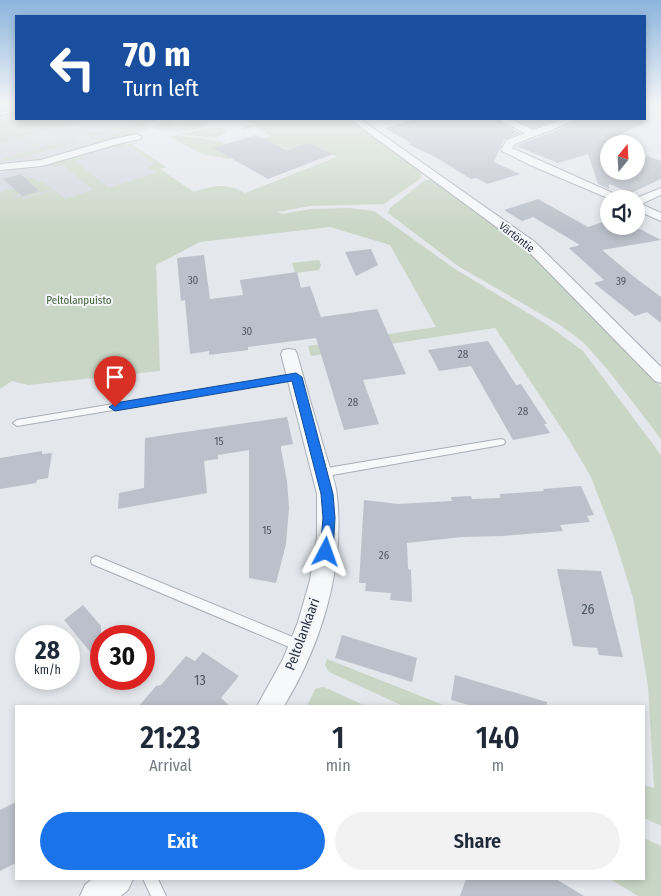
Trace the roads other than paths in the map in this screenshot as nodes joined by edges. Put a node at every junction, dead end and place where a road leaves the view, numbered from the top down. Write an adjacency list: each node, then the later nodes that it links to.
1 (100, 146): 4 (street)
2 (391, 146): 12 (street, Värtöntie)
3 (508, 146): 6 (street)
4 (0, 167)
5 (661, 190): 7 (street)
6 (600, 191)
7 (645, 198)
8 (645, 210): 9 (street)
9 (661, 217)
10 (289, 354): 11 (street, Peltolankaari)
11 (296, 377): 13 (lane); 15 (street, Peltolankaari)
12 (661, 377)
13 (17, 423)
14 (501, 442): 15 (lane)
15 (322, 473): 17 (street, Peltolankaari)
16 (96, 561): 17 (lane)
17 (301, 646): 18 (street, Peltolankaari)
18 (271, 705)
19 (116, 880): 21 (street)
20 (151, 880): 22 (lane)
21 (96, 896)
22 (159, 896)

